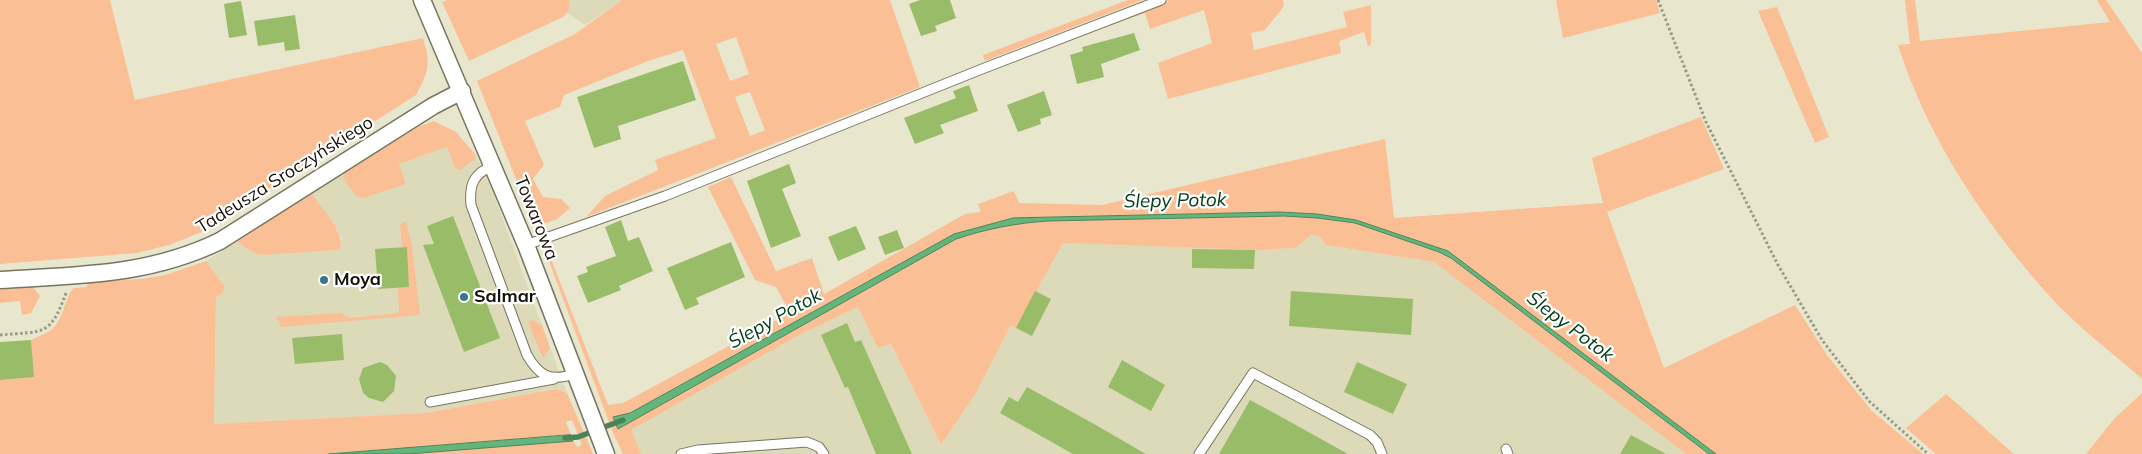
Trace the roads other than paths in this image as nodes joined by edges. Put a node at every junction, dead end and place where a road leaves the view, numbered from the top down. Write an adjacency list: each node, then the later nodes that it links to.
1 (422, 0): 3 (street, Towarowa)
2 (1161, 0): 5 (lane)
3 (462, 91): 4 (street, Towarowa); 6 (street, Tadeusza Sroczyńskiego)
4 (493, 166): 5 (street, Towarowa); 8 (lane)
5 (526, 245): 7 (street, Towarowa)
6 (0, 280)
7 (574, 374): 8 (lane); 10 (street, Towarowa)
8 (557, 378): 9 (lane)
9 (430, 402)
10 (605, 453)
11 (681, 454): 12 (lane)
12 (824, 454)
13 (1199, 454): 14 (lane)
14 (1382, 454)

